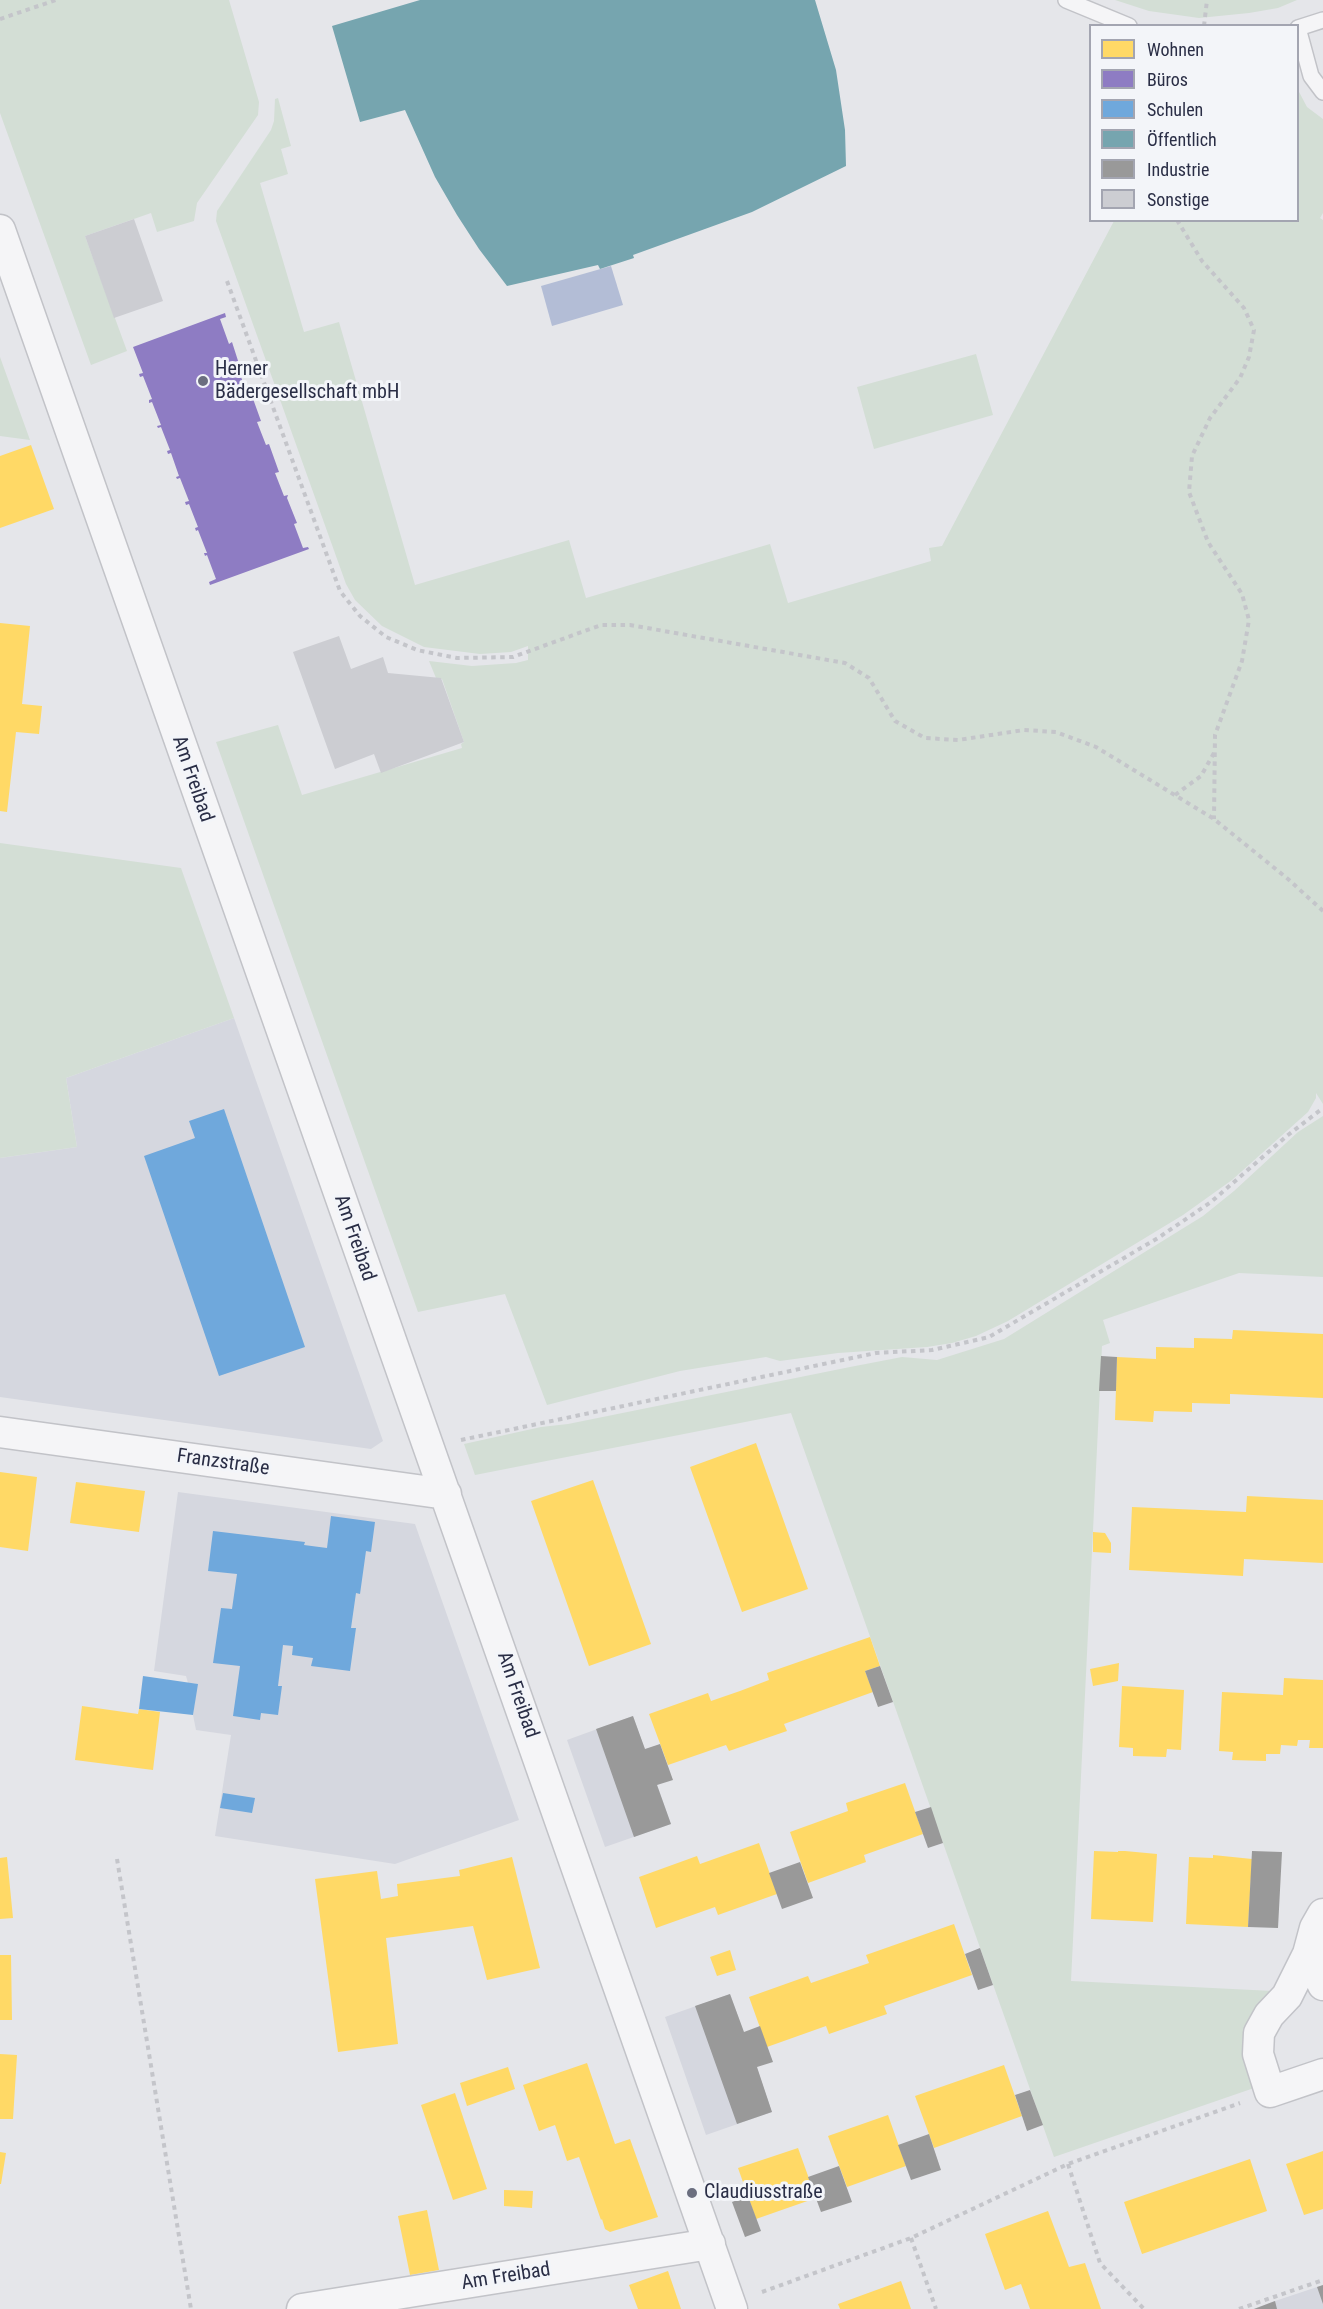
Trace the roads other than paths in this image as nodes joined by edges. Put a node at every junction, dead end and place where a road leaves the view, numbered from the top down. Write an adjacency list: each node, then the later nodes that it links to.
1 (1066, 0): 3 (lane)
2 (1323, 20): 4 (lane)
3 (1124, 24)
4 (1299, 28)
5 (1299, 32): 6 (lane)
6 (1323, 92)
7 (0, 230): 8 (street, Am Freibad)
8 (8, 275): 10 (street, Am Freibad)
9 (0, 1432): 10 (street, Franzstraße)
10 (446, 1494): 15 (street, Am Freibad)
11 (1323, 1914): 12 (street)
12 (1308, 1954): 13 (street); 14 (street)
13 (1323, 1985)
14 (1323, 2074)
15 (710, 2244): 16 (street, Am Freibad); 17 (street, Am Freibad)
16 (731, 2307)
17 (302, 2309)

